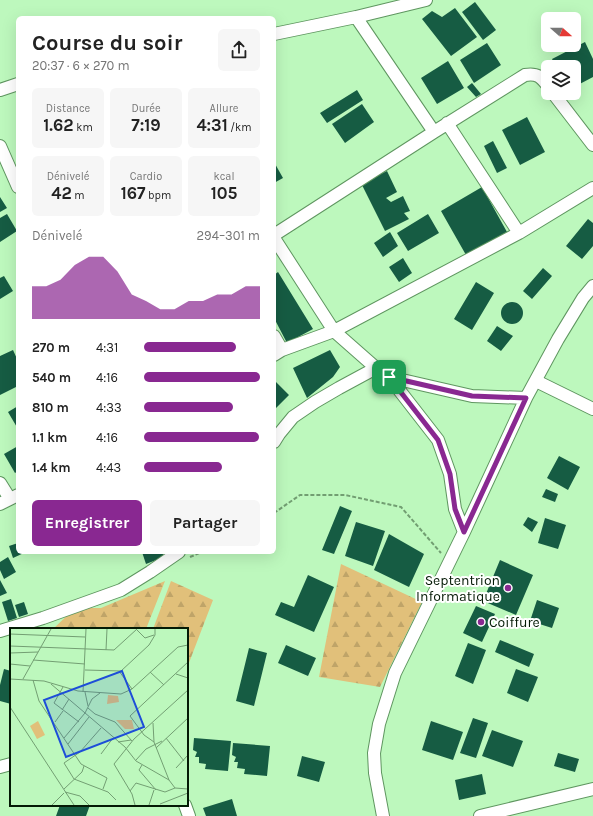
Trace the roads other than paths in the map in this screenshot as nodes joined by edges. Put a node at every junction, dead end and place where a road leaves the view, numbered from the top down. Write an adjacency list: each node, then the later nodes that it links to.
1 (426, 0): 2 (street)
2 (356, 17): 3 (street); 9 (street)
3 (276, 34)
4 (541, 78): 8 (street)
5 (16, 85): 6 (street)
6 (0, 90)
7 (558, 100): 10 (street)
8 (447, 123): 9 (street); 14 (street)
9 (434, 132): 15 (street)
10 (593, 145)
11 (0, 146): 12 (street)
12 (16, 182)
13 (593, 188): 14 (street)
14 (519, 233): 18 (street)
15 (276, 236)
16 (276, 240): 18 (street)
17 (593, 286): 22 (street)
18 (334, 331): 19 (street); 20 (street)
19 (278, 353)
20 (376, 368): 21 (street); 25 (street)
21 (389, 377): 23 (street); 28 (street)
22 (536, 381): 23 (street); 24 (street)
23 (526, 398): 28 (street)
24 (593, 408)
25 (276, 439)
26 (0, 483): 27 (street)
27 (9, 499)
28 (464, 532): 36 (street)
29 (176, 554): 30 (street)
30 (0, 631)
31 (10, 764): 32 (street)
32 (0, 767)
33 (593, 789): 37 (street)
34 (185, 806): 35 (street)
35 (189, 816)
36 (383, 816)
37 (480, 816)

